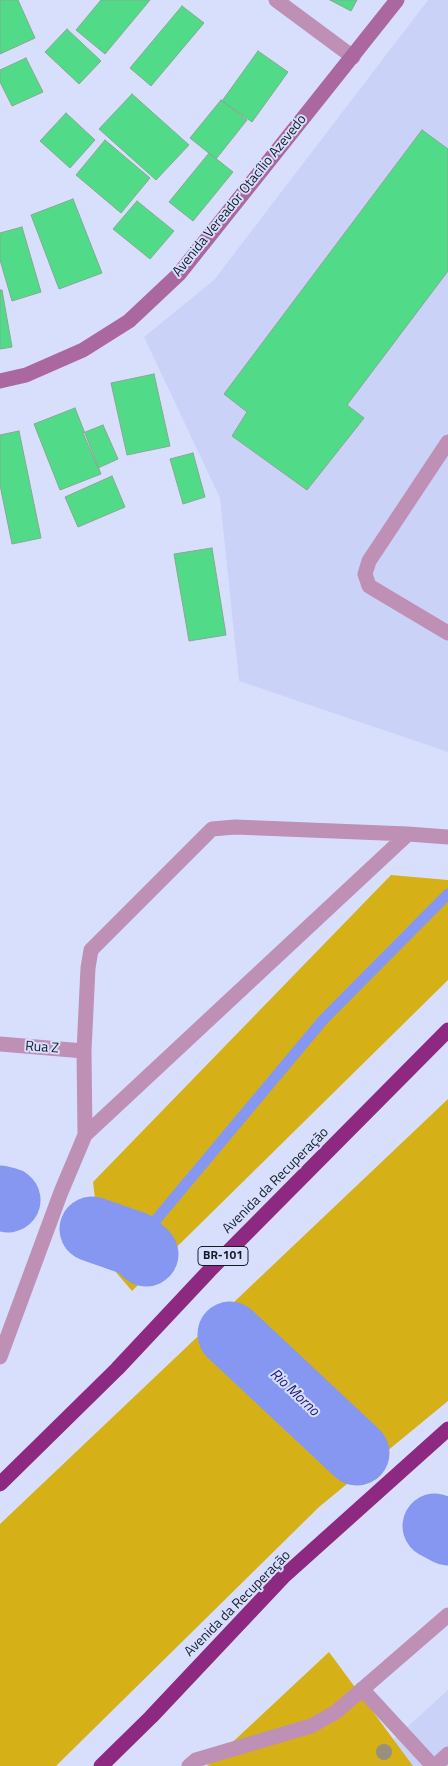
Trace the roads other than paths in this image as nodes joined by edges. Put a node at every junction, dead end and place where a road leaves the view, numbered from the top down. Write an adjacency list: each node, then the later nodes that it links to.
1 (276, 0): 3 (street)
2 (397, 0): 3 (main road, Avenida Vereador Otacílio Azevedo)
3 (353, 57): 4 (main road, Avenida Vereador Otacílio Azevedo)
4 (0, 382)
5 (448, 442): 6 (street)
6 (448, 633)
7 (408, 834): 8 (street); 11 (street); 12 (street)
8 (448, 838)
9 (448, 1030): 15 (highway, Avenida da Recuperação / BR-101)
10 (0, 1044): 11 (street, Rua Z)
11 (84, 1051): 12 (street)
12 (85, 1135): 13 (street)
13 (0, 1358)
14 (448, 1429): 19 (highway, Avenida da Recuperação)
15 (0, 1484)
16 (448, 1616): 17 (street)
17 (362, 1689): 20 (street); 21 (street)
18 (448, 1754): 21 (street)
19 (102, 1766)
20 (189, 1766)
21 (434, 1766)

